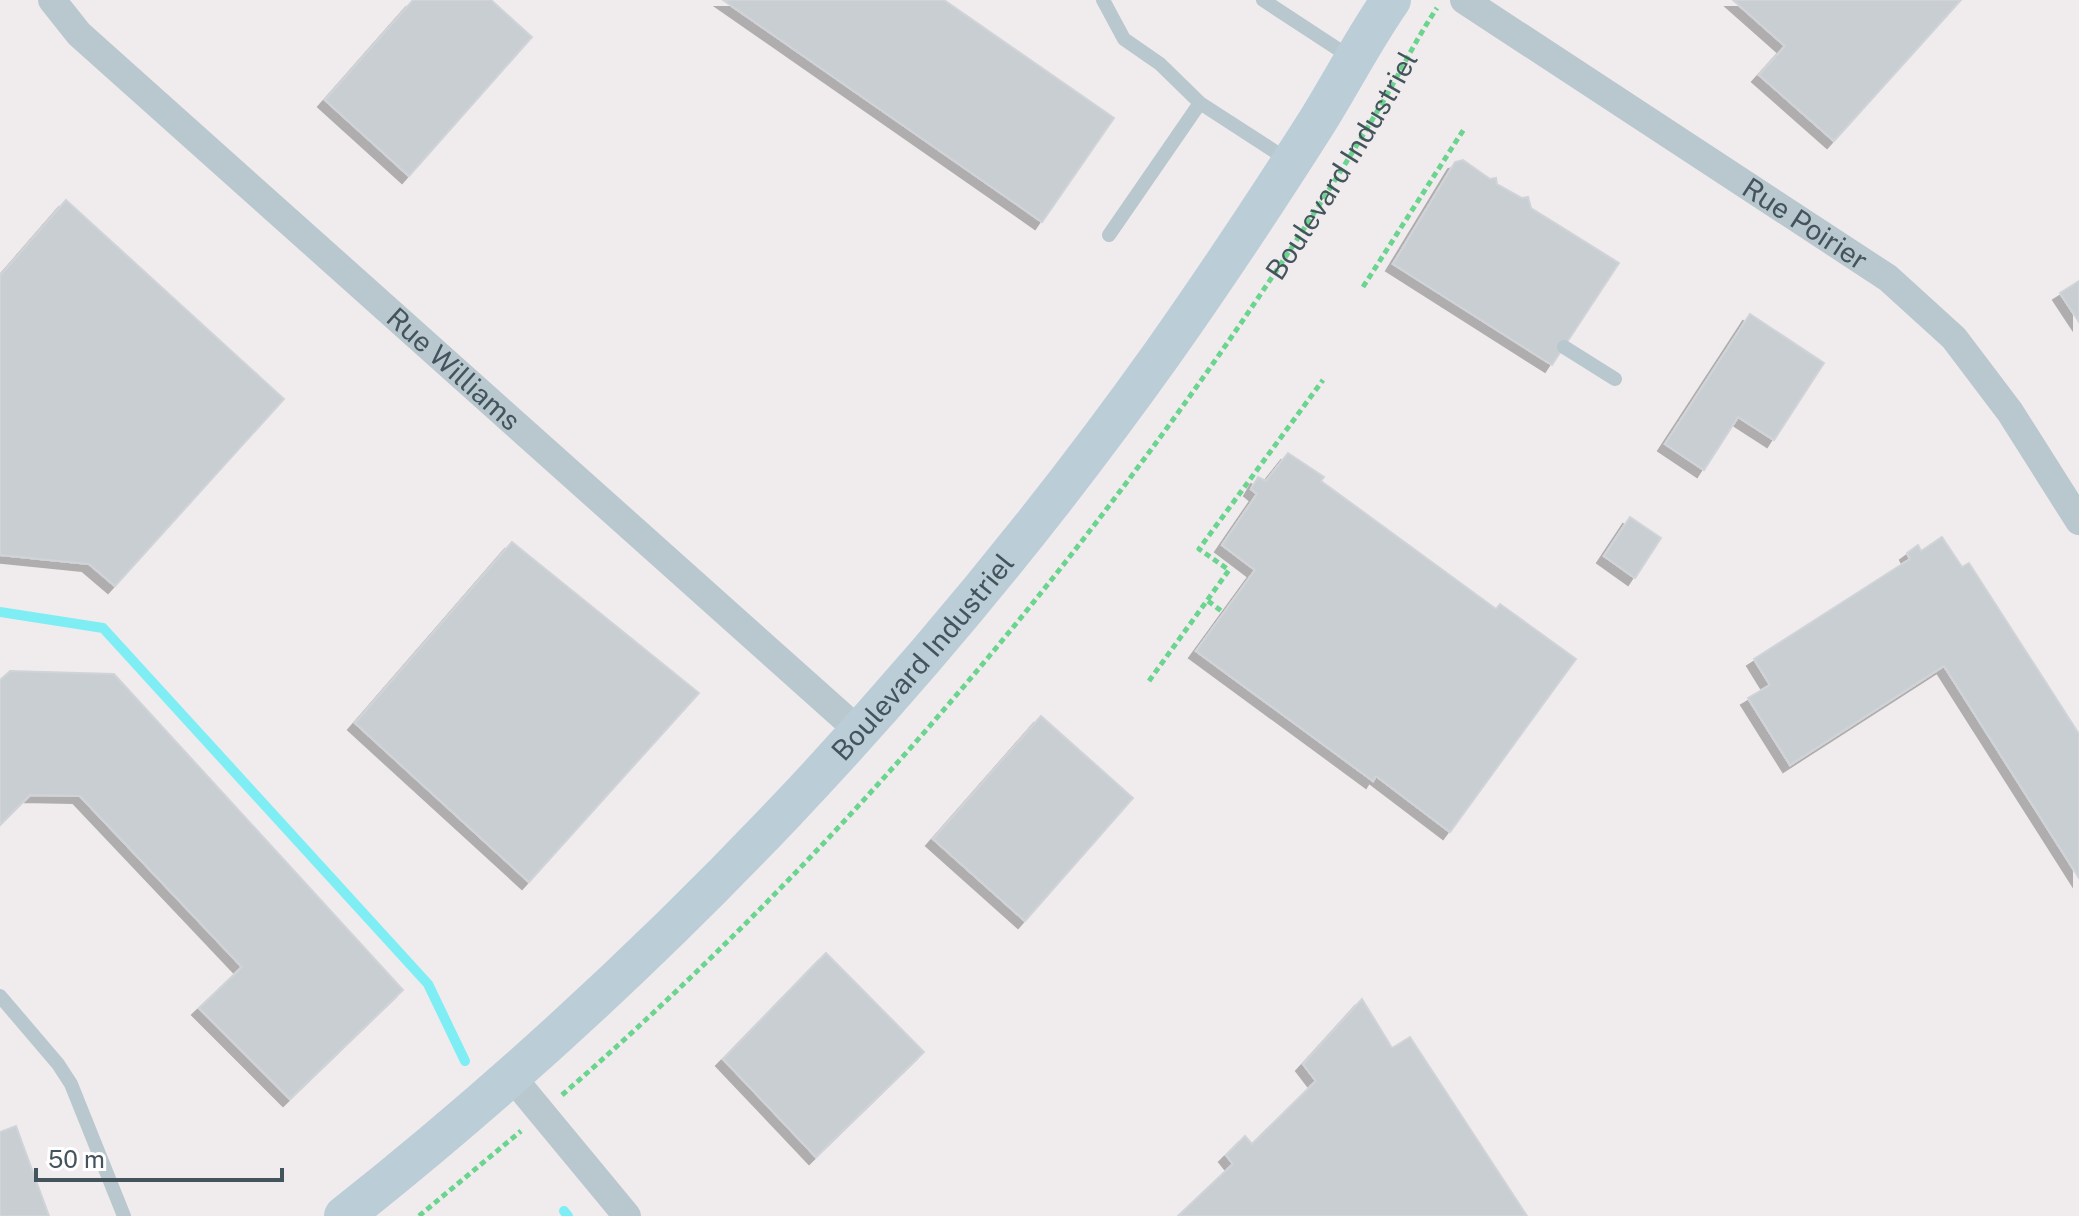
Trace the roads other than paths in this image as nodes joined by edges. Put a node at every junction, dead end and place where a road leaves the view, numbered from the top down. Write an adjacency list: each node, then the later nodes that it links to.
1 (52, 0): 13 (street, Rue Williams)
2 (1103, 0): 7 (lane)
3 (1263, 0): 6 (lane)
4 (1391, 0): 6 (street, Boulevard Industriel)
5 (1464, 0): 12 (street, Rue Poirier)
6 (1354, 59): 8 (street, Boulevard Industriel)
7 (1200, 103): 8 (lane); 9 (lane)
8 (1291, 162): 13 (street, Boulevard Industriel)
9 (1109, 235)
10 (1564, 347): 11 (lane)
11 (1615, 379)
12 (2079, 521)
13 (860, 732): 15 (street, Boulevard Industriel)
14 (0, 996): 16 (lane)
15 (512, 1077): 17 (street, Boulevard Industriel); 18 (street)
16 (124, 1216)
17 (344, 1216)
18 (627, 1216)

